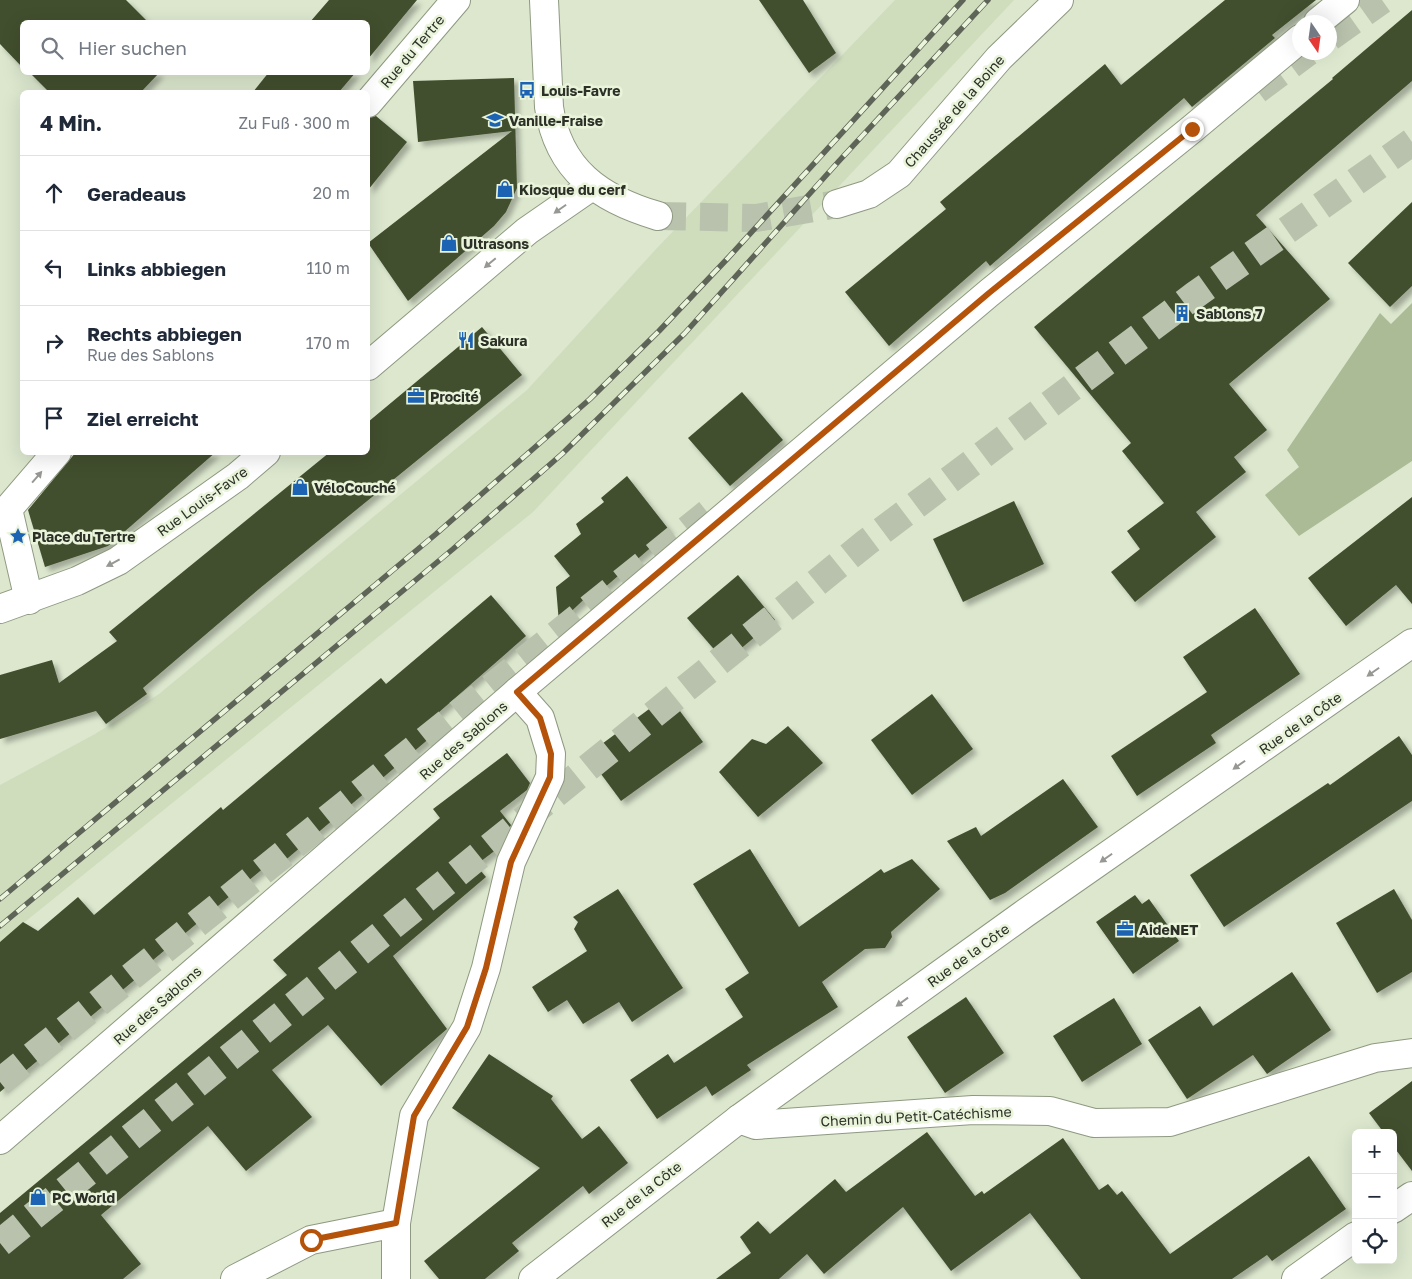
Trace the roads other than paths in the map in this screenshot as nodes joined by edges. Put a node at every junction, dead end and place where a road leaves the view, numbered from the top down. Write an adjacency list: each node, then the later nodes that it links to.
1 (456, 0): 7 (street, Rue du Tertre)
2 (544, 0): 8 (street)
3 (1059, 0): 9 (street, Chaussée de la Boine)
4 (1345, 0): 5 (street)
5 (1327, 15)
6 (1292, 45): 18 (street, Rue des Sablons)
7 (370, 102)
8 (592, 186): 10 (street); 11 (street, one-way to 11)
9 (837, 204)
10 (658, 216)
11 (370, 364)
12 (54, 455): 14 (street, one-way to 12)
13 (262, 455): 15 (street, Rue Louis-Favre, one-way to 15)
14 (4, 509): 15 (street)
15 (29, 600): 16 (street, Rue Louis-Favre)
16 (0, 609)
17 (1412, 643): 20 (street, Rue de la Côte, one-way to 20)
18 (517, 692): 21 (street, Rue des Sablons); 24 (street)
19 (1412, 1054): 20 (street, Chemin du Petit-Catéchisme)
20 (739, 1119): 28 (street, Rue de la Côte)
21 (0, 1140)
22 (1412, 1196): 23 (street)
23 (1397, 1206)
24 (396, 1223): 26 (street); 27 (street)
25 (1352, 1239): 29 (street)
26 (235, 1279)
27 (396, 1279)
28 (533, 1279)
29 (1296, 1279)

